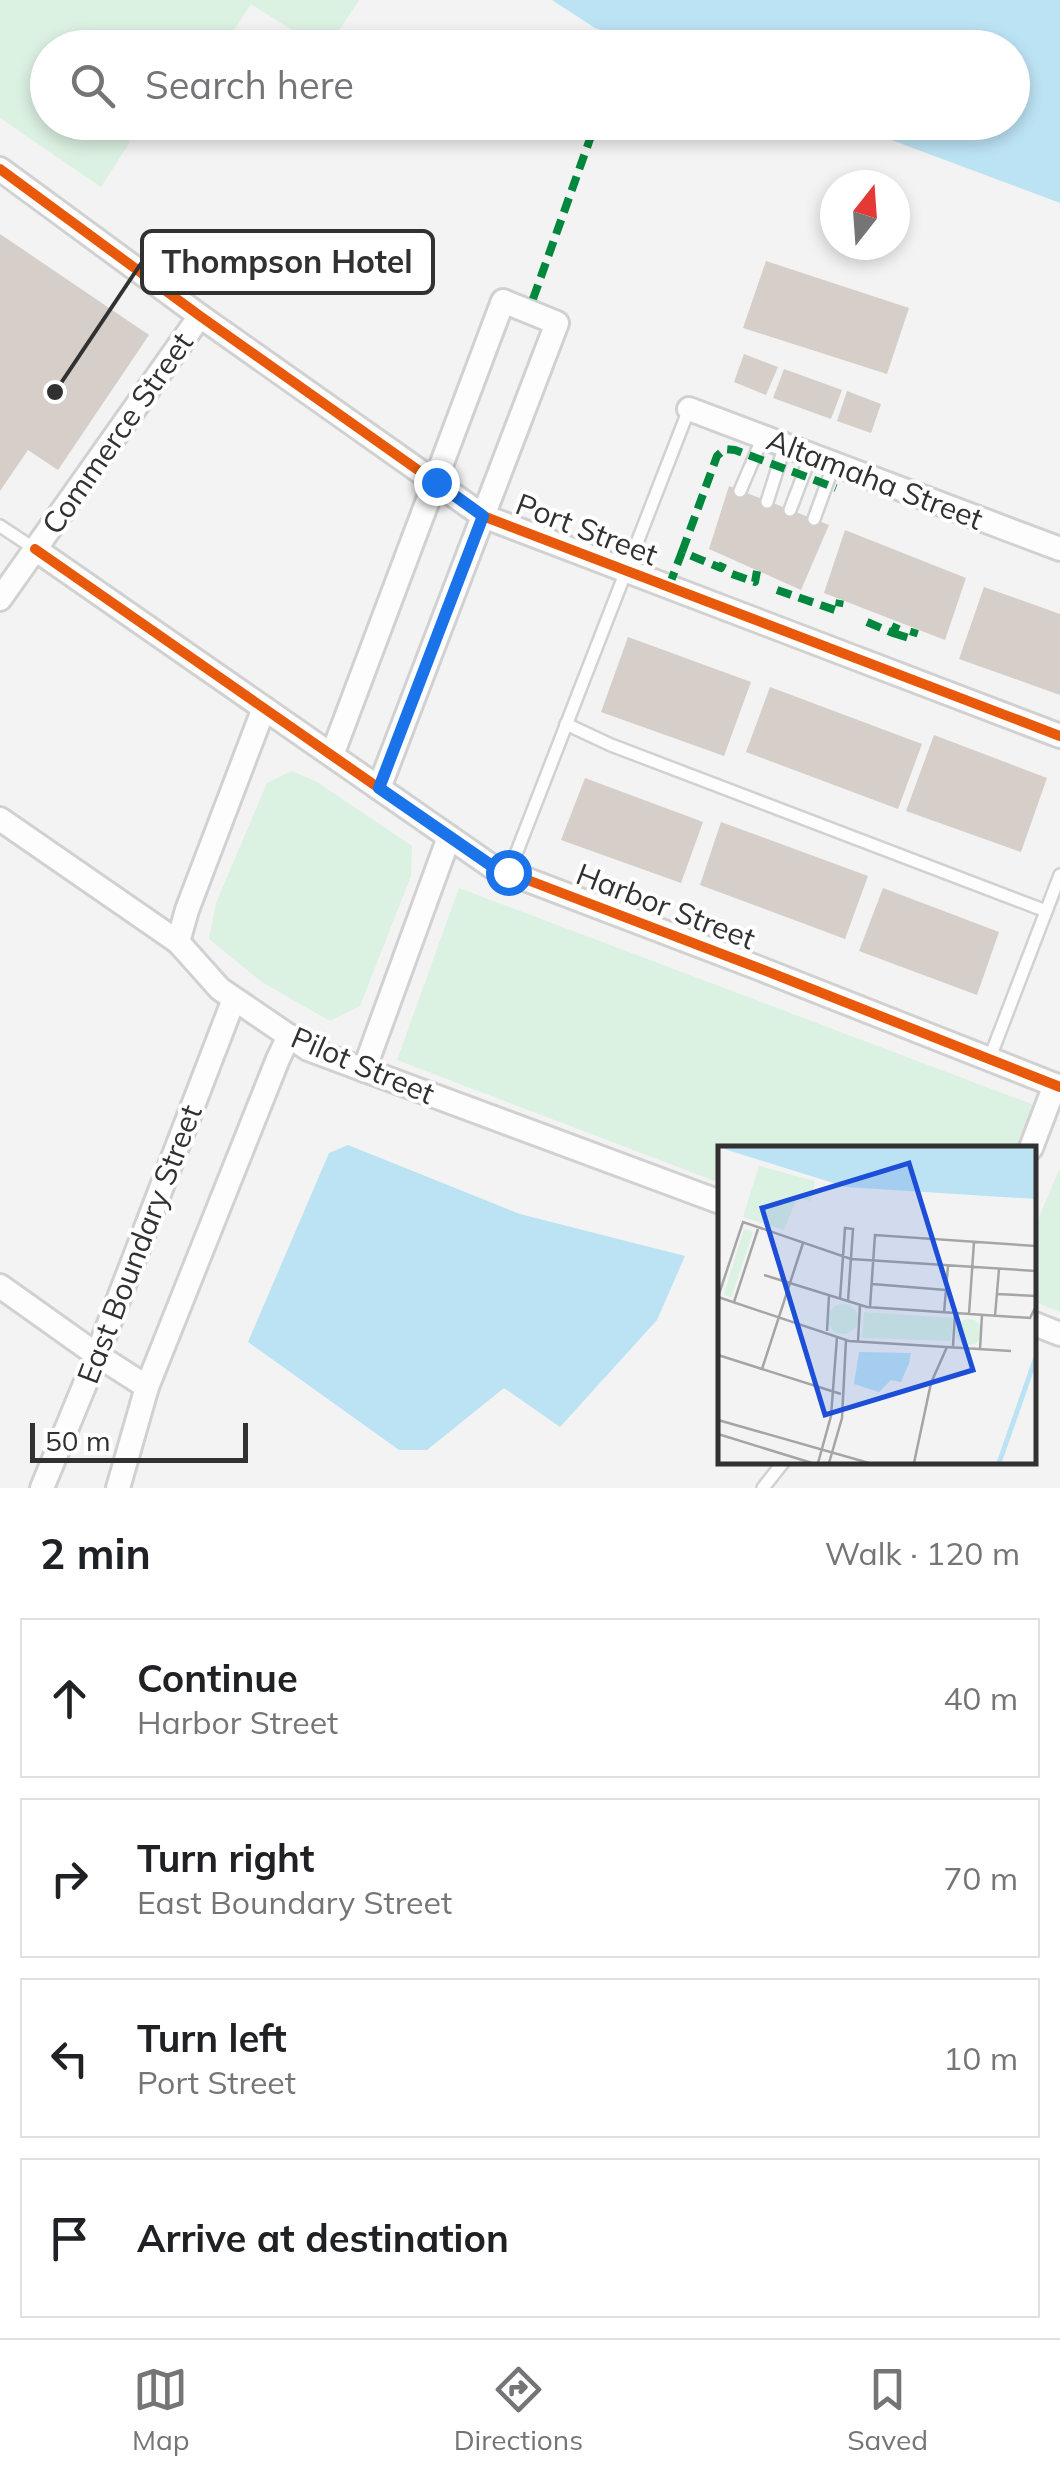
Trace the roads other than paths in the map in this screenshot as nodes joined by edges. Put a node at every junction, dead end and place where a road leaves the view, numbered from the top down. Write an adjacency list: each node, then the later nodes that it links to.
1 (0, 169): 2 (street, Port Street)
2 (200, 316): 7 (street, Port Street); 14 (street, Commerce Street)
3 (690, 409): 4 (street, Altamaha Street); 16 (lane)
4 (774, 441): 5 (street, Altamaha Street); 8 (lane); 9 (lane)
5 (811, 455): 6 (street, Altamaha Street); 10 (lane)
6 (834, 464): 12 (lane); 15 (street, Altamaha Street)
7 (436, 482): 11 (street, Port Street); 11 (street); 21 (street)
8 (740, 491)
9 (767, 502)
10 (790, 510)
11 (483, 516): 16 (street, Port Street); 22 (street)
12 (814, 519)
13 (0, 526): 14 (lane, Harbor Street)
14 (34, 549): 17 (street, Commerce Street); 18 (street, Harbor Street)
15 (1060, 549)
16 (627, 570): 19 (lane); 20 (street, Port Street)
17 (0, 598)
18 (264, 708): 21 (street, Harbor Street); 28 (street)
19 (566, 724): 25 (lane); 27 (lane)
20 (1060, 736)
21 (332, 755): 22 (street, Harbor Street)
22 (379, 788): 24 (street, Harbor Street)
23 (0, 820): 28 (street, Pilot Street)
24 (450, 837): 25 (street, Harbor Street); 32 (street)
25 (508, 872): 31 (street, Harbor Street)
26 (1060, 875): 27 (lane)
27 (1046, 911): 31 (lane)
28 (178, 942): 29 (street, Pilot Street)
29 (234, 999): 30 (street, Pilot Street); 39 (street, East Boundary Street)
30 (289, 1036): 32 (street, Pilot Street); 40 (street, East Boundary Street)
31 (988, 1060): 33 (street, Harbor Street)
32 (364, 1070): 35 (street, Pilot Street)
33 (1058, 1086): 34 (street)
34 (1032, 1146)
35 (718, 1201)
36 (0, 1286): 39 (street)
37 (1035, 1324): 38 (street)
38 (1060, 1334)
39 (97, 1355): 40 (street); 42 (street, East Boundary Street)
40 (148, 1387): 43 (street, East Boundary Street)
41 (783, 1463): 44 (lane)
42 (42, 1488)
43 (118, 1488)
44 (763, 1488)

